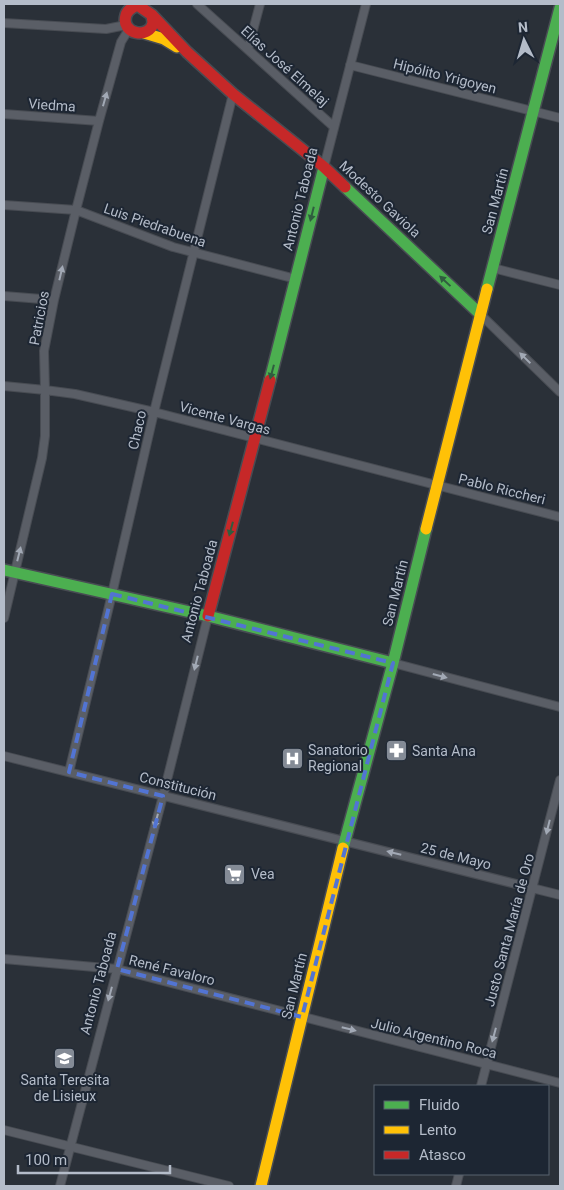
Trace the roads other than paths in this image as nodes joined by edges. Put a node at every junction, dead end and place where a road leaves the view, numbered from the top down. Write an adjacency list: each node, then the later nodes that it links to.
1 (137, 4): 6 (street, Modesto Gaviola); 7 (street)
2 (197, 4): 10 (street, Elías José Elmelaj)
3 (260, 4): 10 (street)
4 (366, 4): 12 (street, Antonio Taboada)
5 (560, 8): 14 (street, San Martín)
6 (152, 15): 9 (street); 11 (street, Modesto Gaviola)
7 (126, 18): 8 (street); 9 (street); 17 (street, Patricios, one-way to 7)
8 (4, 23)
9 (144, 33): 11 (street, Modesto Gaviola)
10 (248, 49): 18 (street, Elías José Elmelaj)
11 (187, 52): 13 (street, Modesto Gaviola)
12 (350, 65): 14 (street, Hipólito Yrigoyen); 18 (street, Antonio Taboada)
13 (233, 94): 19 (street, Modesto Gaviola); 22 (street, Chaco)
14 (534, 112): 16 (street, Hipólito Yrigoyen); 23 (street, San Martín)
15 (4, 114): 17 (street, Viedma)
16 (560, 118)
17 (99, 121): 21 (street, Patricios)
18 (334, 127): 19 (street, Antonio Taboada)
19 (324, 167): 24 (street, Antonio Taboada, one-way to 24); 28 (street, Modesto Gaviola, one-way to 19)
20 (4, 205): 21 (street, Luis Piedrabuena)
21 (76, 210): 22 (street, Luis Piedrabuena); 27 (street, Patricios, one-way to 21)
22 (194, 252): 24 (street, Luis Piedrabuena); 32 (street, Chaco)
23 (493, 268): 25 (street); 28 (street, San Martín)
24 (296, 279): 33 (street, Antonio Taboada, one-way to 33)
25 (560, 285)
26 (4, 296): 27 (street)
27 (54, 300): 30 (street, Patricios)
28 (480, 314): 31 (street, one-way to 28); 34 (street, San Martín)
29 (4, 386): 30 (street, Vicente Vargas)
30 (46, 390): 32 (street, Vicente Vargas); 36 (street, Patricios, one-way to 30)
31 (560, 392)
32 (154, 412): 33 (street, Vicente Vargas); 37 (street, Chaco)
33 (255, 439): 34 (street, Vicente Vargas); 38 (street, Antonio Taboada, one-way to 38)
34 (437, 485): 35 (street, Pablo Riccheri); 40 (street, San Martín)
35 (560, 517)
36 (9, 571): 37 (street); 39 (street, Patricios)
37 (112, 594): 38 (street); 43 (street, Chaco)
38 (208, 616): 40 (street); 45 (street, Antonio Taboada, one-way to 45)
39 (4, 618)
40 (393, 663): 41 (street, one-way to 41); 46 (street, San Martín)
41 (560, 707)
42 (4, 756): 43 (street, Constitución)
43 (69, 772): 45 (street, Constitución)
44 (560, 780): 47 (street, Justo Santa María de Oro, one-way to 47)
45 (163, 796): 46 (street, Constitución); 50 (street, Antonio Taboada, one-way to 50)
46 (345, 841): 47 (street, 25 de Mayo, one-way to 46); 51 (street, San Martín)
47 (533, 888): 48 (street, 25 de Mayo); 52 (street, Justo Santa María de Oro, one-way to 52)
48 (560, 895)
49 (4, 959): 50 (street, René Favaloro)
50 (117, 969): 51 (street, René Favaloro); 56 (street, Antonio Taboada, one-way to 56)
51 (302, 1016): 52 (street, Julio Argentino Roca, one-way to 52); 59 (street, San Martín)
52 (486, 1064): 53 (street, Julio Argentino Roca); 54 (street, Justo Santa María de Oro)
53 (560, 1083)
54 (481, 1085)
55 (4, 1130): 56 (street)
56 (70, 1147): 57 (street, Antonio Taboada); 58 (street)
57 (60, 1186)
58 (229, 1186)
59 (260, 1186)

